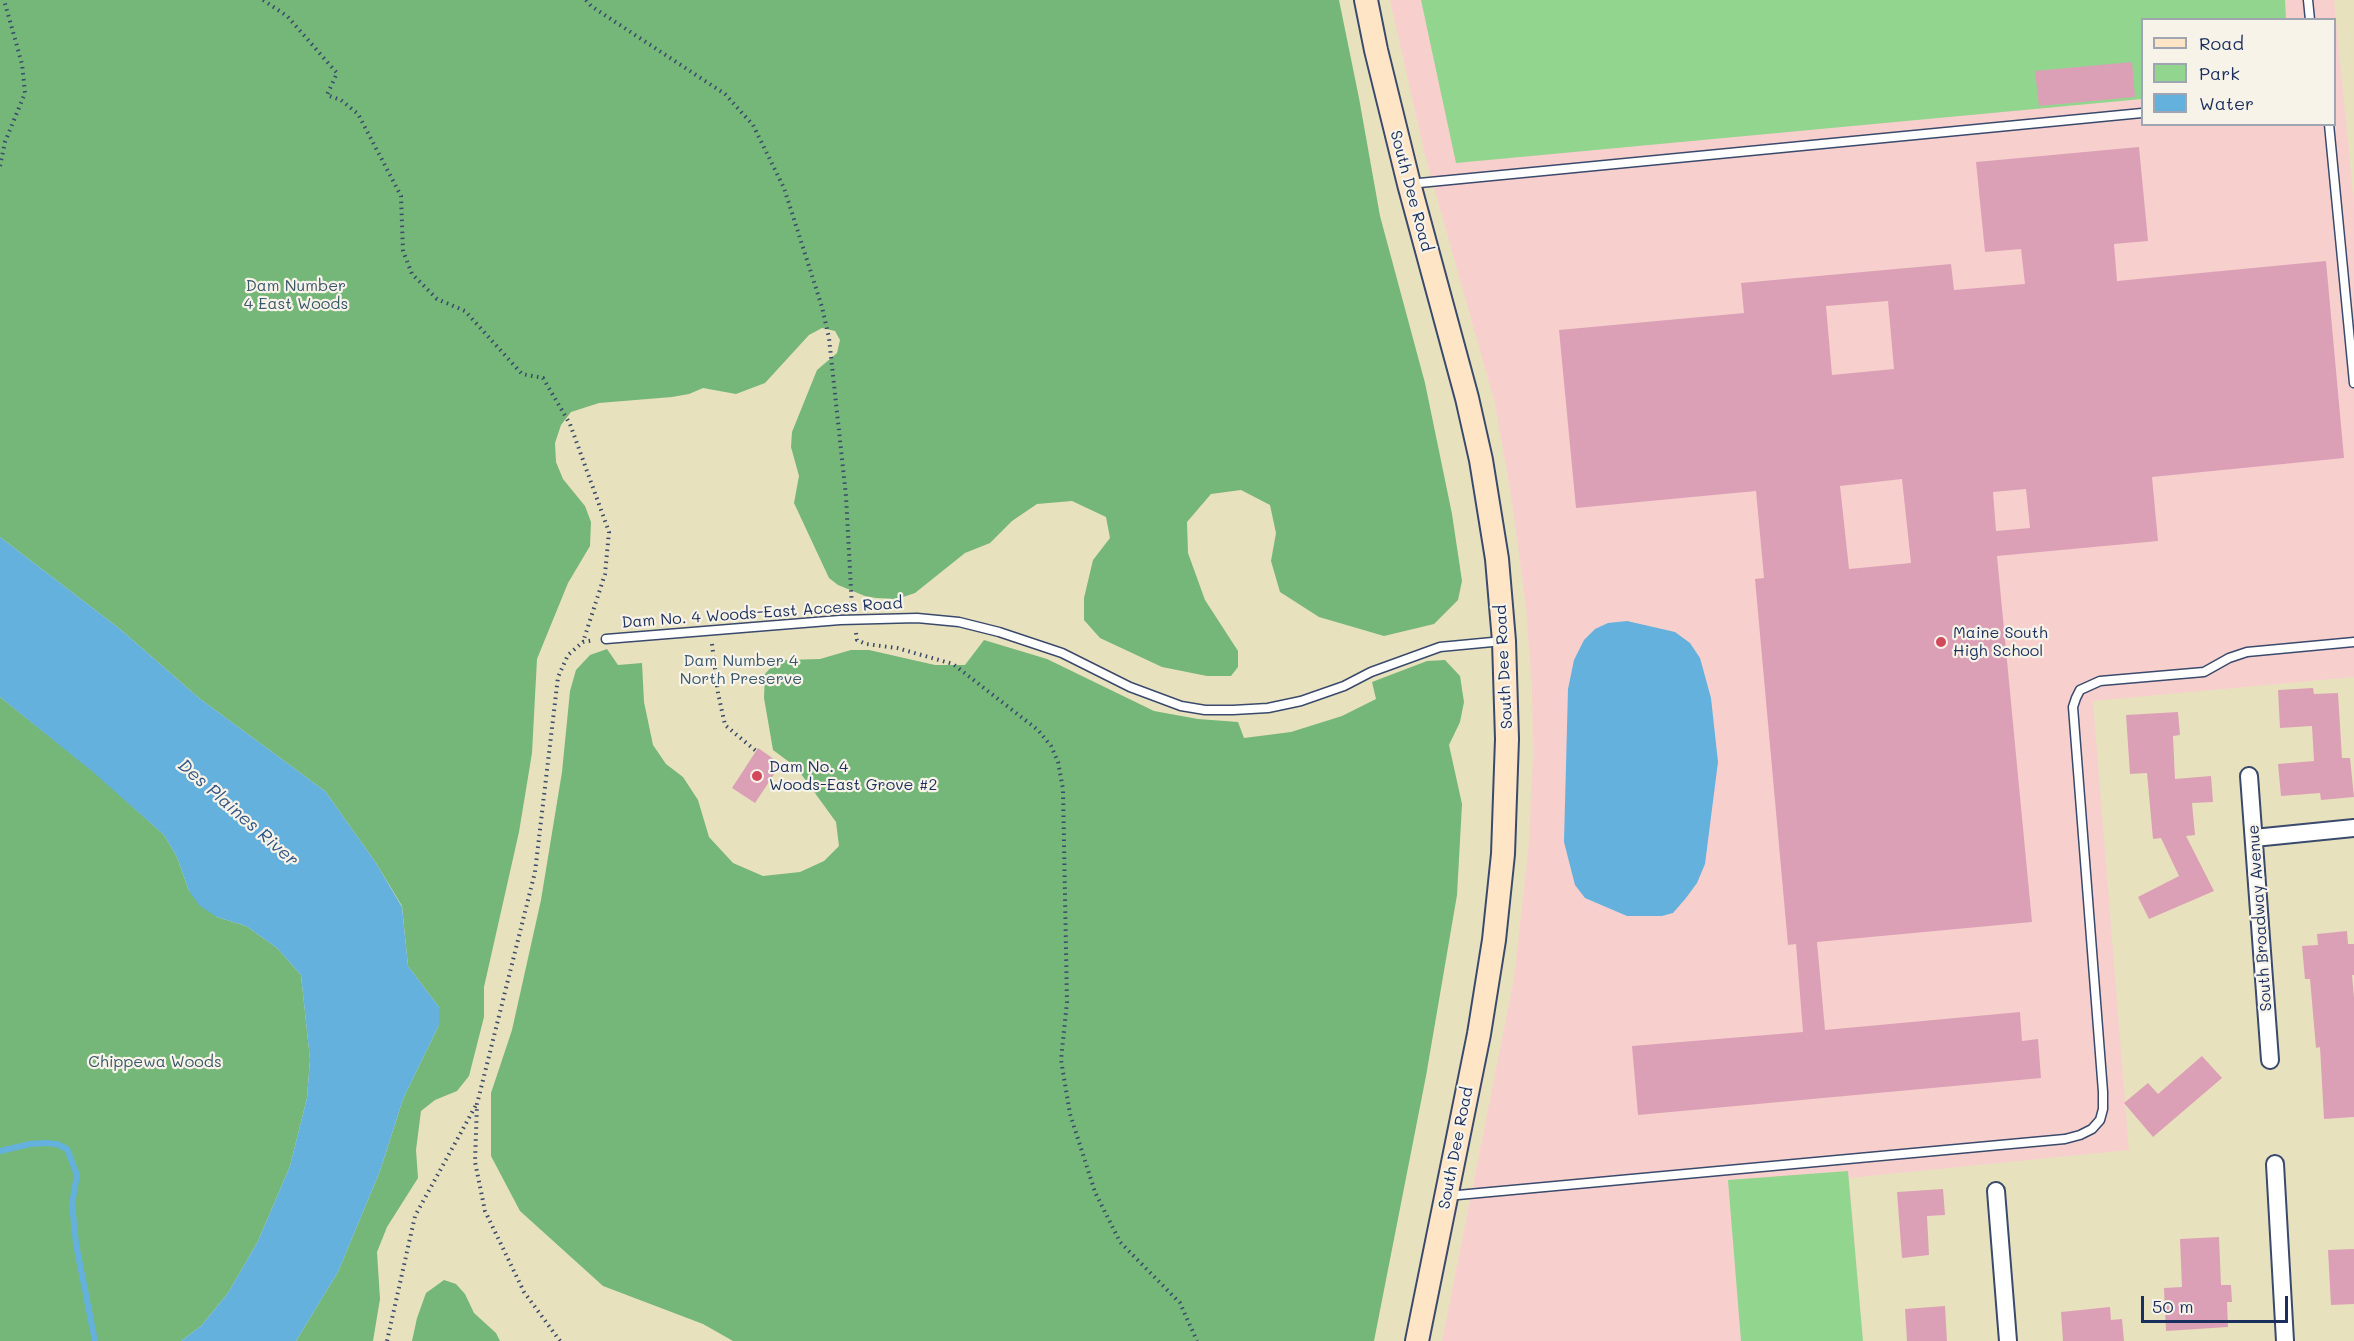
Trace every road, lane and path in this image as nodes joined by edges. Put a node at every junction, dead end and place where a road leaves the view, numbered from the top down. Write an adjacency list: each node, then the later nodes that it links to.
1 (4, 0): 9 (path)
2 (263, 0): 17 (path)
3 (586, 0): 12 (path)
4 (1366, 0): 10 (main road, South Dee Road)
5 (2308, 0): 6 (lane)
6 (2310, 18)
7 (2141, 113): 10 (lane)
8 (2329, 126): 11 (lane)
9 (0, 166)
10 (1409, 184): 16 (main road, South Dee Road)
11 (2354, 383)
12 (852, 608)
13 (855, 629): 30 (path)
14 (711, 631): 15 (lane, Dam No. 4 Woods-East Access Road); 16 (lane, Dam No. 4 Woods-East Access Road); 19 (path)
15 (606, 639): 17 (path)
16 (1504, 641): 27 (main road, South Dee Road)
17 (583, 642): 24 (path)
18 (2354, 642): 27 (lane)
19 (756, 751)
20 (2249, 776): 22 (street, South Broadway Avenue)
21 (2354, 828): 22 (street)
22 (2254, 838): 23 (street, South Broadway Avenue)
23 (2270, 1060)
24 (477, 1104): 28 (path); 29 (path)
25 (2275, 1164): 33 (street)
26 (1996, 1191): 32 (street)
27 (1446, 1197): 31 (main road, South Dee Road)
28 (387, 1341)
29 (560, 1341)
30 (1197, 1341)
31 (1417, 1341)
32 (2008, 1341)
33 (2285, 1341)

